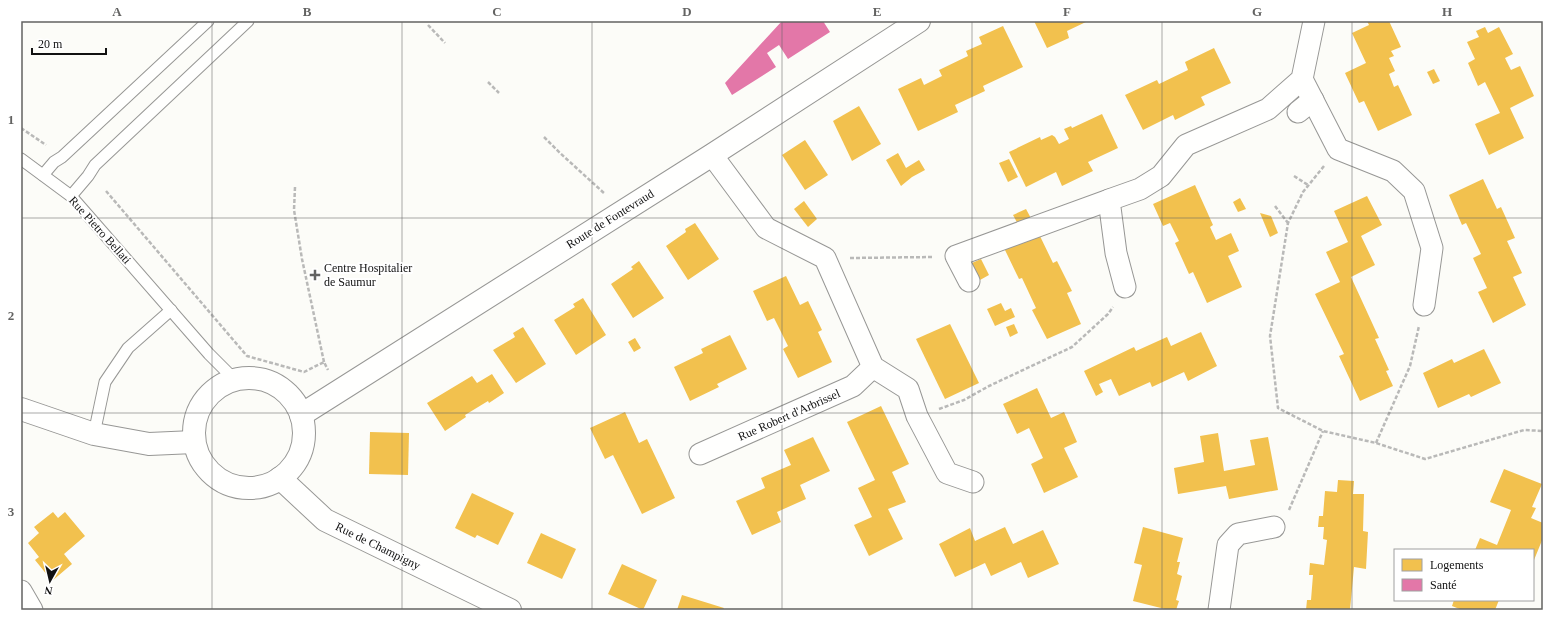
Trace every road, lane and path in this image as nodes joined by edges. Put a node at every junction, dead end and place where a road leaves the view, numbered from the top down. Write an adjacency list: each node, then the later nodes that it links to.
1 (208, 21): 16 (lane)
2 (248, 21): 22 (lane)
3 (919, 21): 14 (street, Route de Fontevraud)
4 (1314, 21): 7 (street)
5 (428, 25): 6 (path)
6 (445, 42)
7 (1302, 79): 13 (street); 23 (street)
8 (488, 82): 9 (path)
9 (499, 93)
10 (21, 128): 12 (path)
11 (544, 137): 19 (path)
12 (46, 145)
13 (1338, 148): 18 (path); 30 (street)
14 (712, 154): 27 (street); 37 (street, Route de Fontevraud)
15 (21, 159): 16 (lane, Rue Pietro Bellati)
16 (43, 175): 22 (lane, Rue Pietro Bellati)
17 (1294, 176): 18 (path)
18 (1308, 185): 25 (path)
19 (596, 186)
20 (295, 187): 32 (path)
21 (106, 191): 32 (path)
22 (71, 196): 31 (lane, Rue Pietro Bellati)
23 (1109, 200): 26 (street); 29 (street)
24 (1275, 206): 25 (path)
25 (1288, 223): 40 (path)
26 (956, 256): 27 (path); 28 (street)
27 (826, 258): 33 (street)
28 (968, 281)
29 (1125, 288): 38 (path)
30 (1424, 305): 43 (path)
31 (171, 310): 35 (lane, Rue Pietro Bellati); 41 (lane)
32 (324, 362): 34 (path)
33 (873, 367): 38 (street); 44 (street, Rue Robert d'Arbrissel)
34 (329, 372)
35 (235, 380): 37 (street); 42 (street)
36 (21, 409): 41 (street)
37 (301, 415): 45 (street)
38 (917, 416): 46 (street)
39 (1543, 431): 43 (path)
40 (1323, 432): 43 (path); 47 (path)
41 (94, 434): 42 (street)
42 (194, 442): 45 (street)
43 (1376, 444)
44 (700, 454)
45 (280, 478): 49 (street, Rue de Champigny)
46 (973, 482)
47 (1274, 527): 52 (street)
48 (21, 591): 50 (street)
49 (485, 605): 51 (street, Rue de Champigny)
50 (32, 610)
51 (510, 610)
52 (1218, 610)

